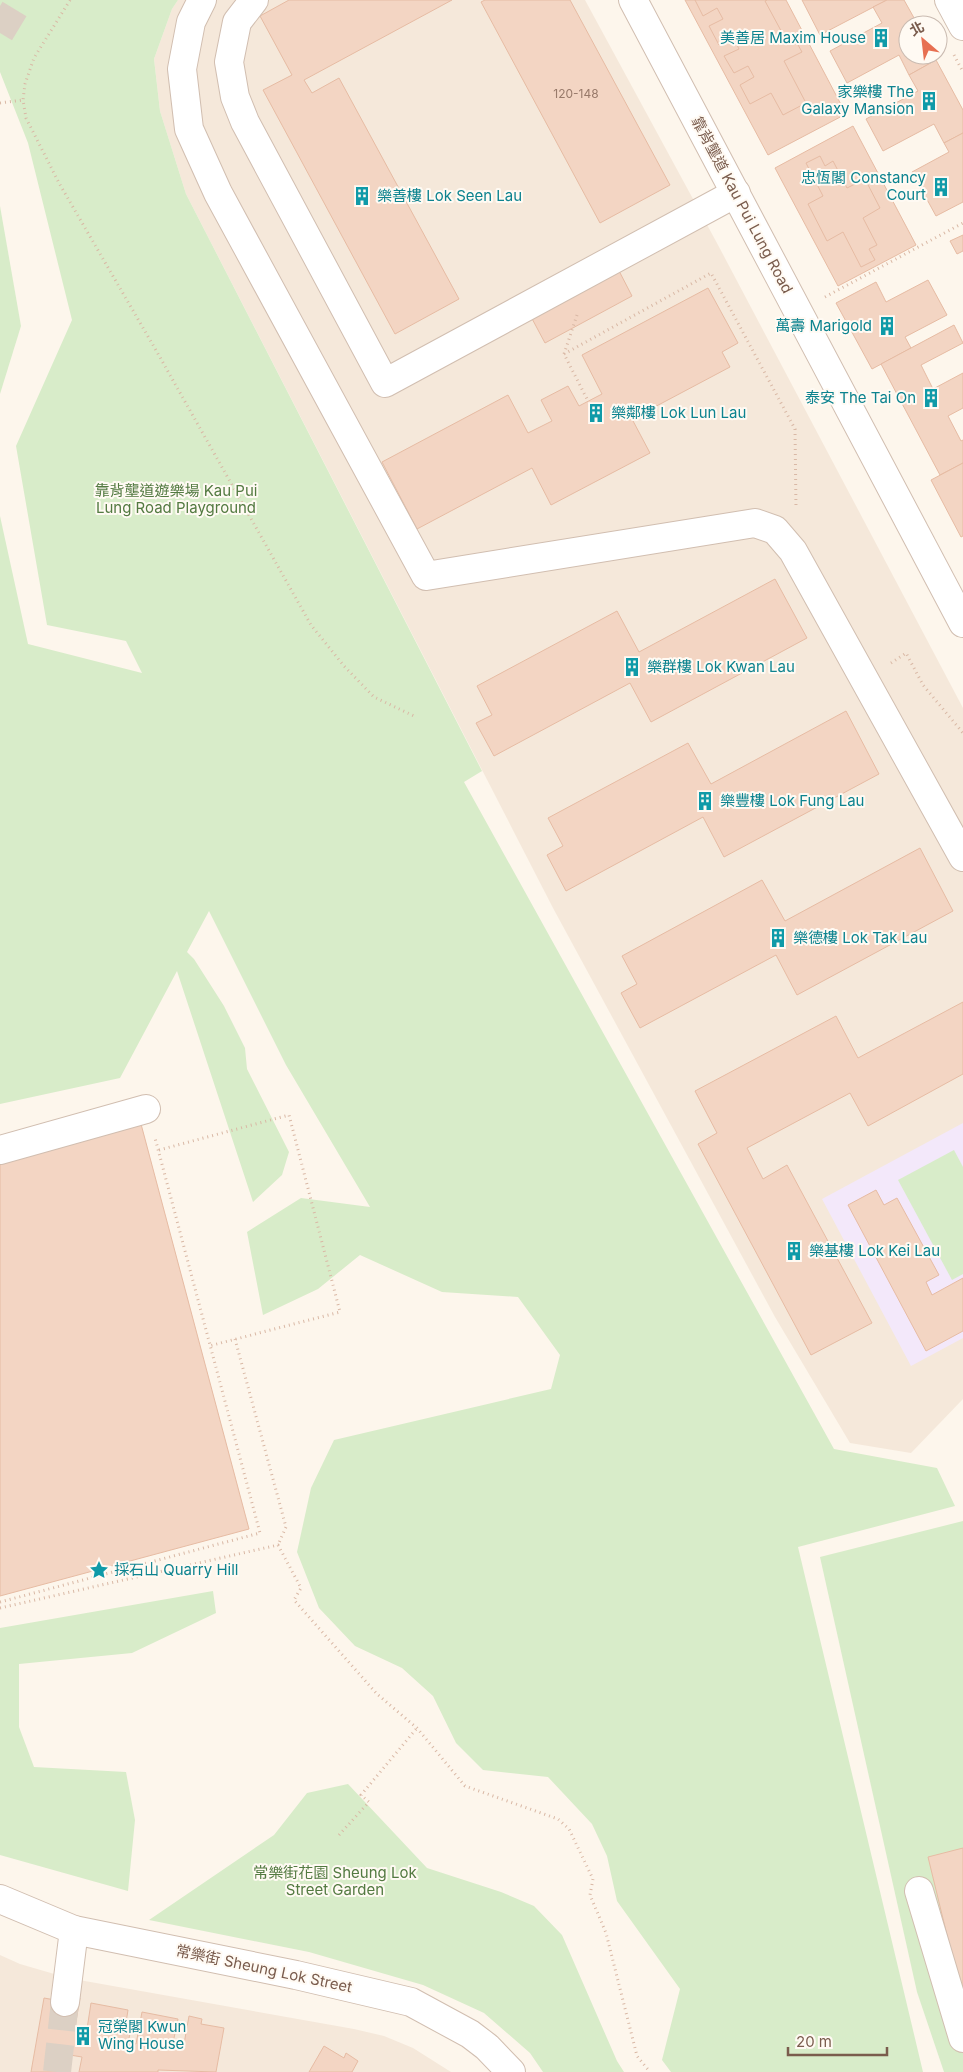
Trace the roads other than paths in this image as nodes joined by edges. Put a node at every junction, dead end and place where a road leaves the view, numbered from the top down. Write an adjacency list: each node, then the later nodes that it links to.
1 (202, 0): 8 (street)
2 (254, 0): 6 (street)
3 (633, 0): 6 (street, 靠背壟道 Kau Pui Lung Road)
4 (949, 0): 5 (street)
5 (963, 26)
6 (736, 194): 7 (street, 靠背壟道 Kau Pui Lung Road)
7 (963, 622)
8 (963, 857)
9 (146, 1109): 10 (street)
10 (0, 1150)
11 (919, 1891): 15 (street)
12 (0, 1899): 13 (street, 常樂街 Sheung Lok Street)
13 (74, 1930): 14 (street); 16 (street, 常樂街 Sheung Lok Street)
14 (65, 2002)
15 (963, 2038)
16 (511, 2072)

